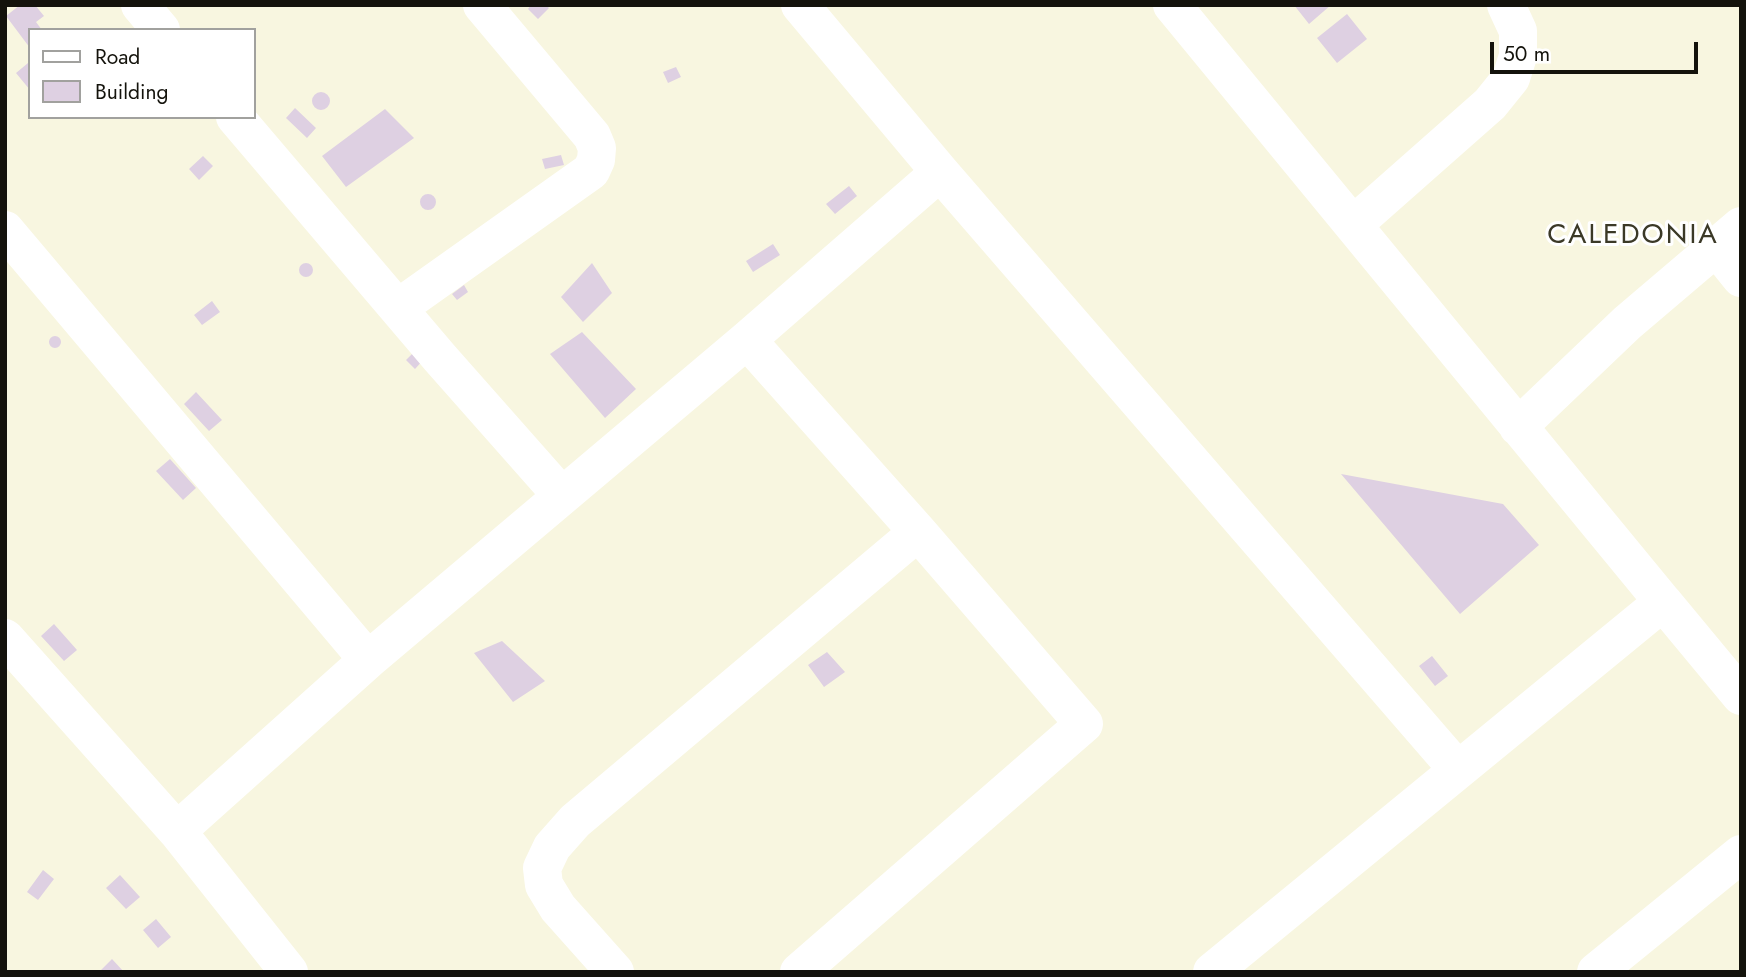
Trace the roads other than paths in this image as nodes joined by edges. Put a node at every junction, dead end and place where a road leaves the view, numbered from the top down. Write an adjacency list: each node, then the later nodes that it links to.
1 (140, 5): 6 (street)
2 (482, 5): 13 (street)
3 (800, 5): 8 (street)
4 (1171, 5): 9 (street)
5 (1506, 5): 9 (street)
6 (159, 28)
7 (237, 119): 13 (street)
8 (940, 172): 14 (street); 22 (street)
9 (1353, 225): 15 (street)
10 (5, 230): 20 (street)
11 (1728, 236): 12 (street); 15 (street)
12 (1741, 278)
13 (398, 308): 16 (street)
14 (747, 340): 16 (street); 17 (street)
15 (1518, 427): 18 (street)
16 (562, 496): 20 (street)
17 (918, 532): 26 (street); 27 (street)
18 (1663, 602): 21 (street); 22 (street)
19 (5, 638): 23 (street)
20 (368, 660): 23 (street)
21 (1741, 696)
22 (1458, 770): 28 (street)
23 (177, 831): 25 (street)
24 (1741, 854): 29 (street)
25 (289, 972)
26 (615, 972)
27 (799, 972)
28 (1212, 972)
29 (1596, 972)

